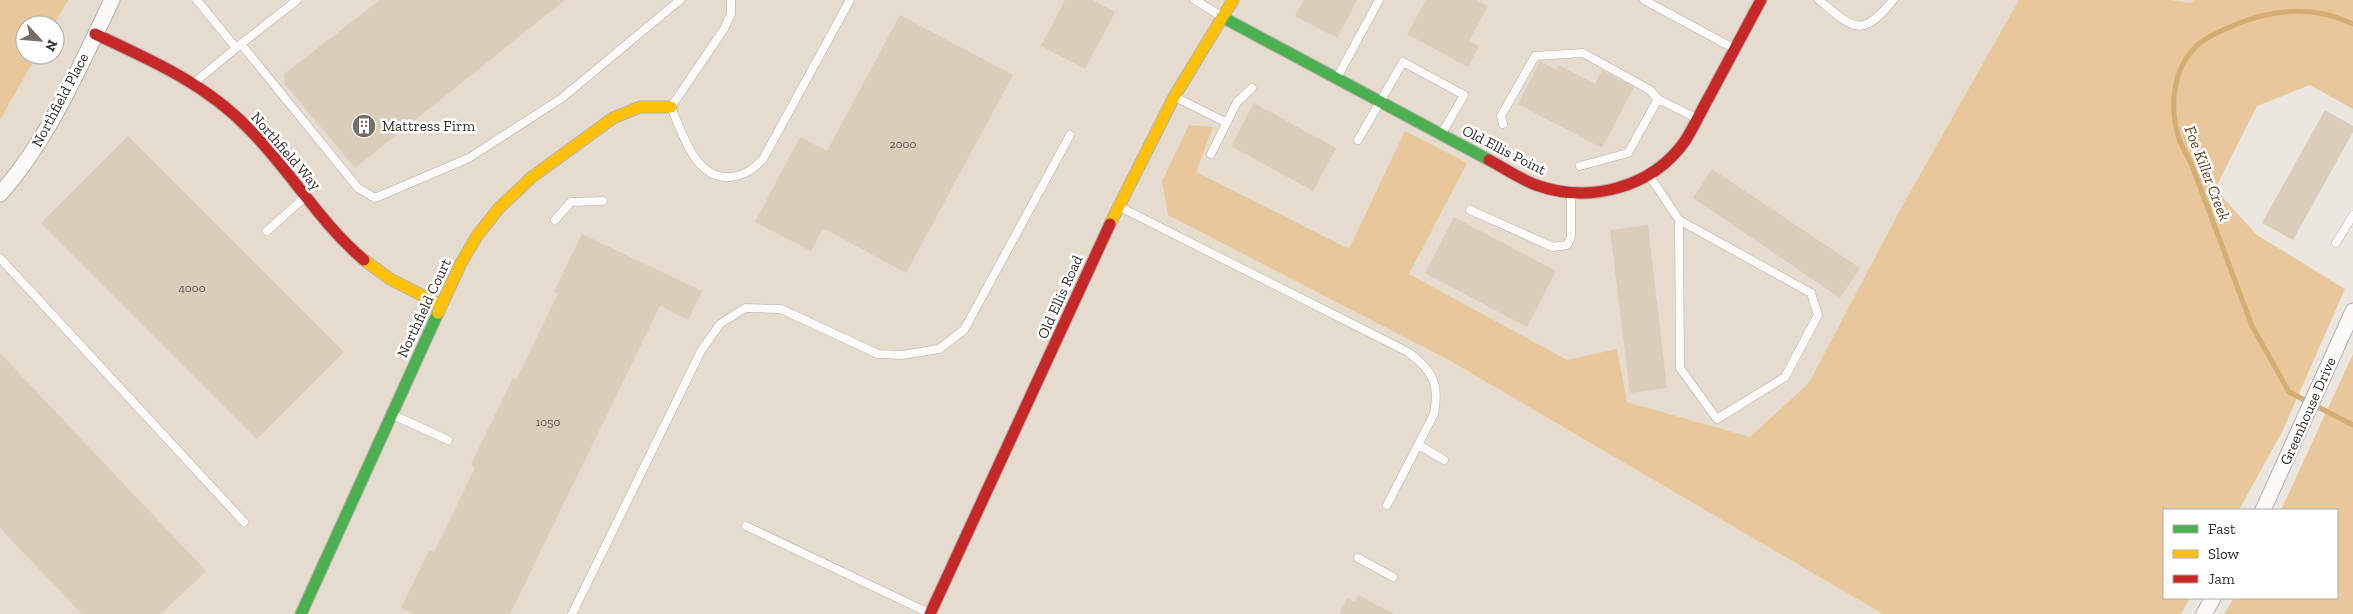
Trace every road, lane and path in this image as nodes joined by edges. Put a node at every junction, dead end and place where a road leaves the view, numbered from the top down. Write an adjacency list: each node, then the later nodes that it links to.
1 (112, 0): 15 (street, Northfield Place)
2 (197, 0): 16 (lane)
3 (296, 0): 16 (lane)
4 (680, 0): 16 (lane)
5 (731, 0): 24 (lane)
6 (850, 0): 24 (lane)
7 (1195, 0): 14 (lane)
8 (1233, 0): 14 (street, Old Ellis Road)
9 (1379, 0): 18 (lane)
10 (1644, 0): 17 (lane)
11 (1761, 0): 17 (street, Old Ellis Point)
12 (1819, 0): 13 (lane)
13 (1893, 0)
14 (1222, 17): 18 (street, Old Ellis Point); 21 (street, Old Ellis Road)
15 (96, 34): 19 (street, Northfield Way); 34 (street, Northfield Place)
16 (238, 46): 19 (lane)
17 (1735, 48): 25 (street, Old Ellis Point)
18 (1337, 78): 23 (street, Old Ellis Point)
19 (193, 84): 36 (street, Northfield Way)
20 (1252, 88): 26 (lane)
21 (1174, 97): 26 (lane); 38 (street, Old Ellis Road)
22 (1658, 99): 25 (lane); 27 (lane); 32 (lane)
23 (1381, 102): 29 (street, Old Ellis Point); 29 (lane); 30 (lane)
24 (672, 107): 46 (street, Northfield Court)
25 (1697, 118): 33 (street, Old Ellis Point)
26 (1227, 123): 31 (lane)
27 (1503, 124)
28 (1070, 135): 60 (lane)
29 (1442, 135): 35 (street, Old Ellis Point)
30 (1358, 140)
31 (1211, 154)
32 (1580, 166)
33 (1649, 175): 35 (street, Old Ellis Point); 42 (lane)
34 (0, 194)
35 (1572, 194): 39 (lane)
36 (305, 196): 43 (lane); 46 (street, Northfield Way)
37 (603, 201): 41 (lane)
38 (1118, 206): 50 (lane); 61 (street, Old Ellis Road)
39 (1470, 210)
40 (2353, 215): 44 (lane)
41 (555, 220)
42 (1679, 220): 42 (lane)
43 (267, 231)
44 (2336, 243)
45 (0, 258): 54 (lane)
46 (441, 304): 48 (street, Northfield Court)
47 (2352, 314): 53 (street, Greenhouse Drive)
48 (391, 414): 49 (lane); 59 (street, Northfield Court)
49 (448, 440)
50 (1419, 445): 51 (lane); 52 (lane)
51 (1444, 460)
52 (1387, 505)
53 (2263, 509)
54 (244, 522)
55 (746, 526): 61 (lane)
56 (1358, 558): 57 (lane)
57 (1393, 576)
58 (2212, 599): 62 (street)
59 (301, 614)
60 (572, 614)
61 (931, 614)
62 (2204, 614)

